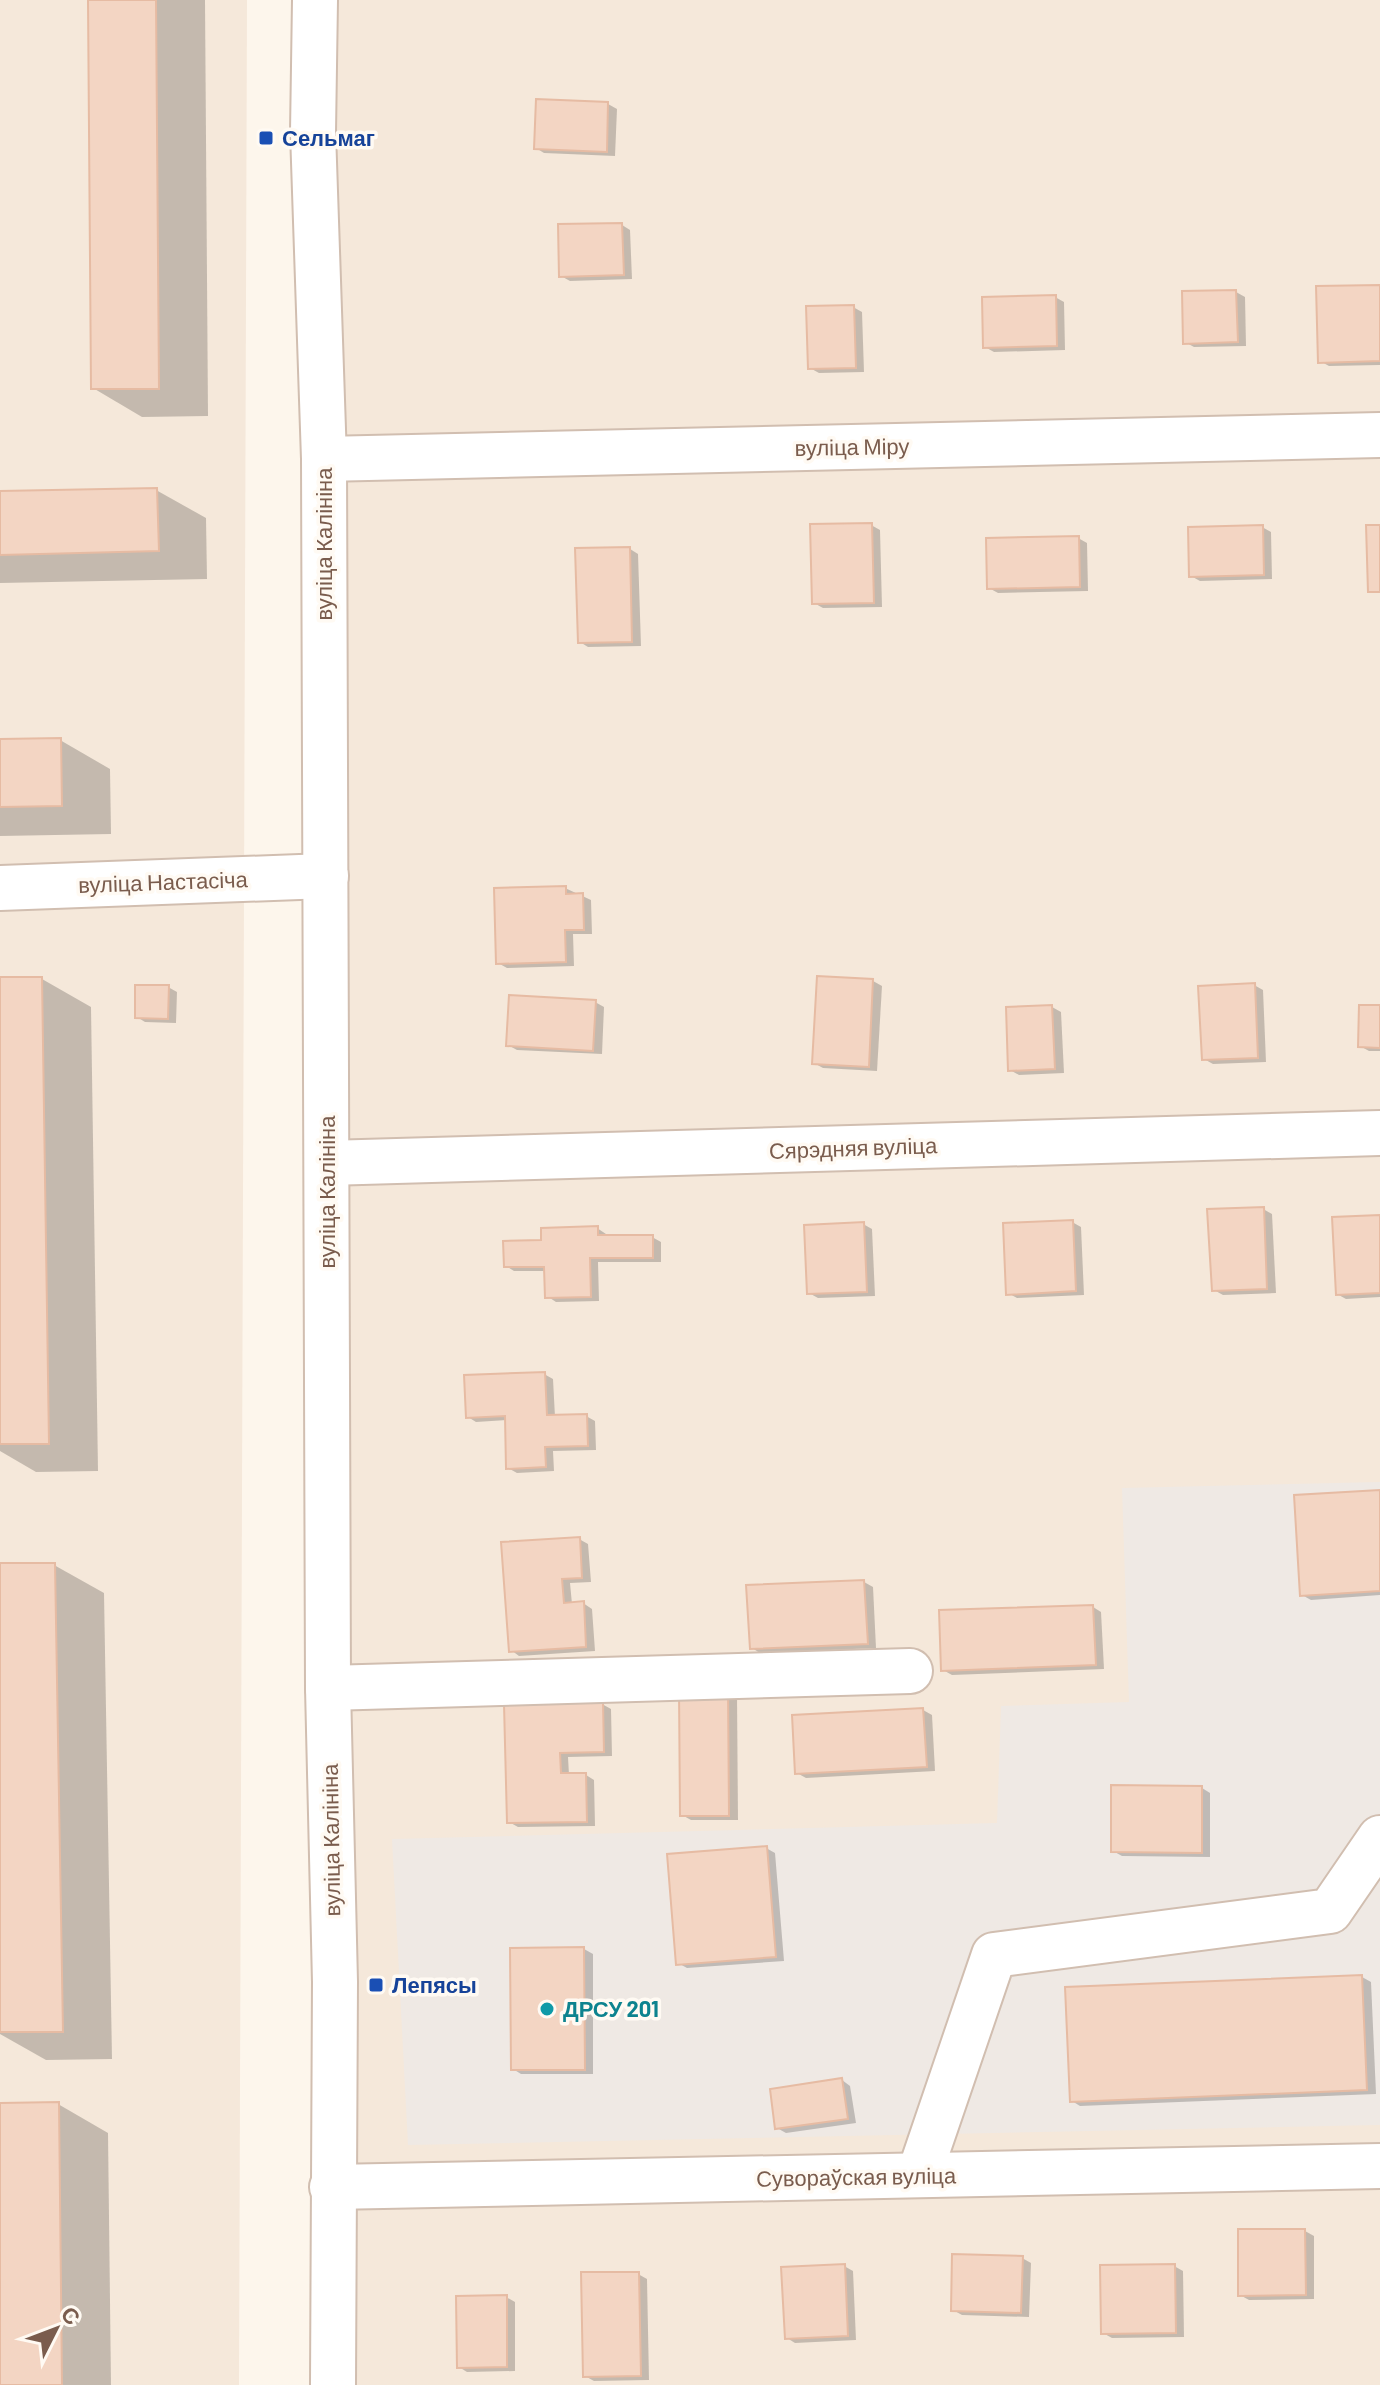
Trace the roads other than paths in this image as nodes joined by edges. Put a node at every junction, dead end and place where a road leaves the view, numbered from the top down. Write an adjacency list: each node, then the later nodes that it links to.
1 (315, 0): 3 (street, вуліца Калініна)
2 (1380, 435): 3 (street, вуліца Міру)
3 (324, 459): 4 (street, вуліца Калініна)
4 (326, 876): 5 (street, вуліца Настасіча); 7 (street, вуліца Калініна)
5 (0, 888)
6 (1380, 1133): 7 (street, Сярэдняя вуліца)
7 (327, 1163): 9 (street, вуліца Калініна)
8 (910, 1671): 9 (street)
9 (328, 1688): 13 (street, вуліца Калініна)
10 (1380, 1838): 12 (street)
11 (1380, 2166): 12 (street, Сувораўская вуліца)
12 (919, 2175): 13 (street, Сувораўская вуліца)
13 (332, 2187): 14 (street, вуліца Калініна)
14 (333, 2385)

